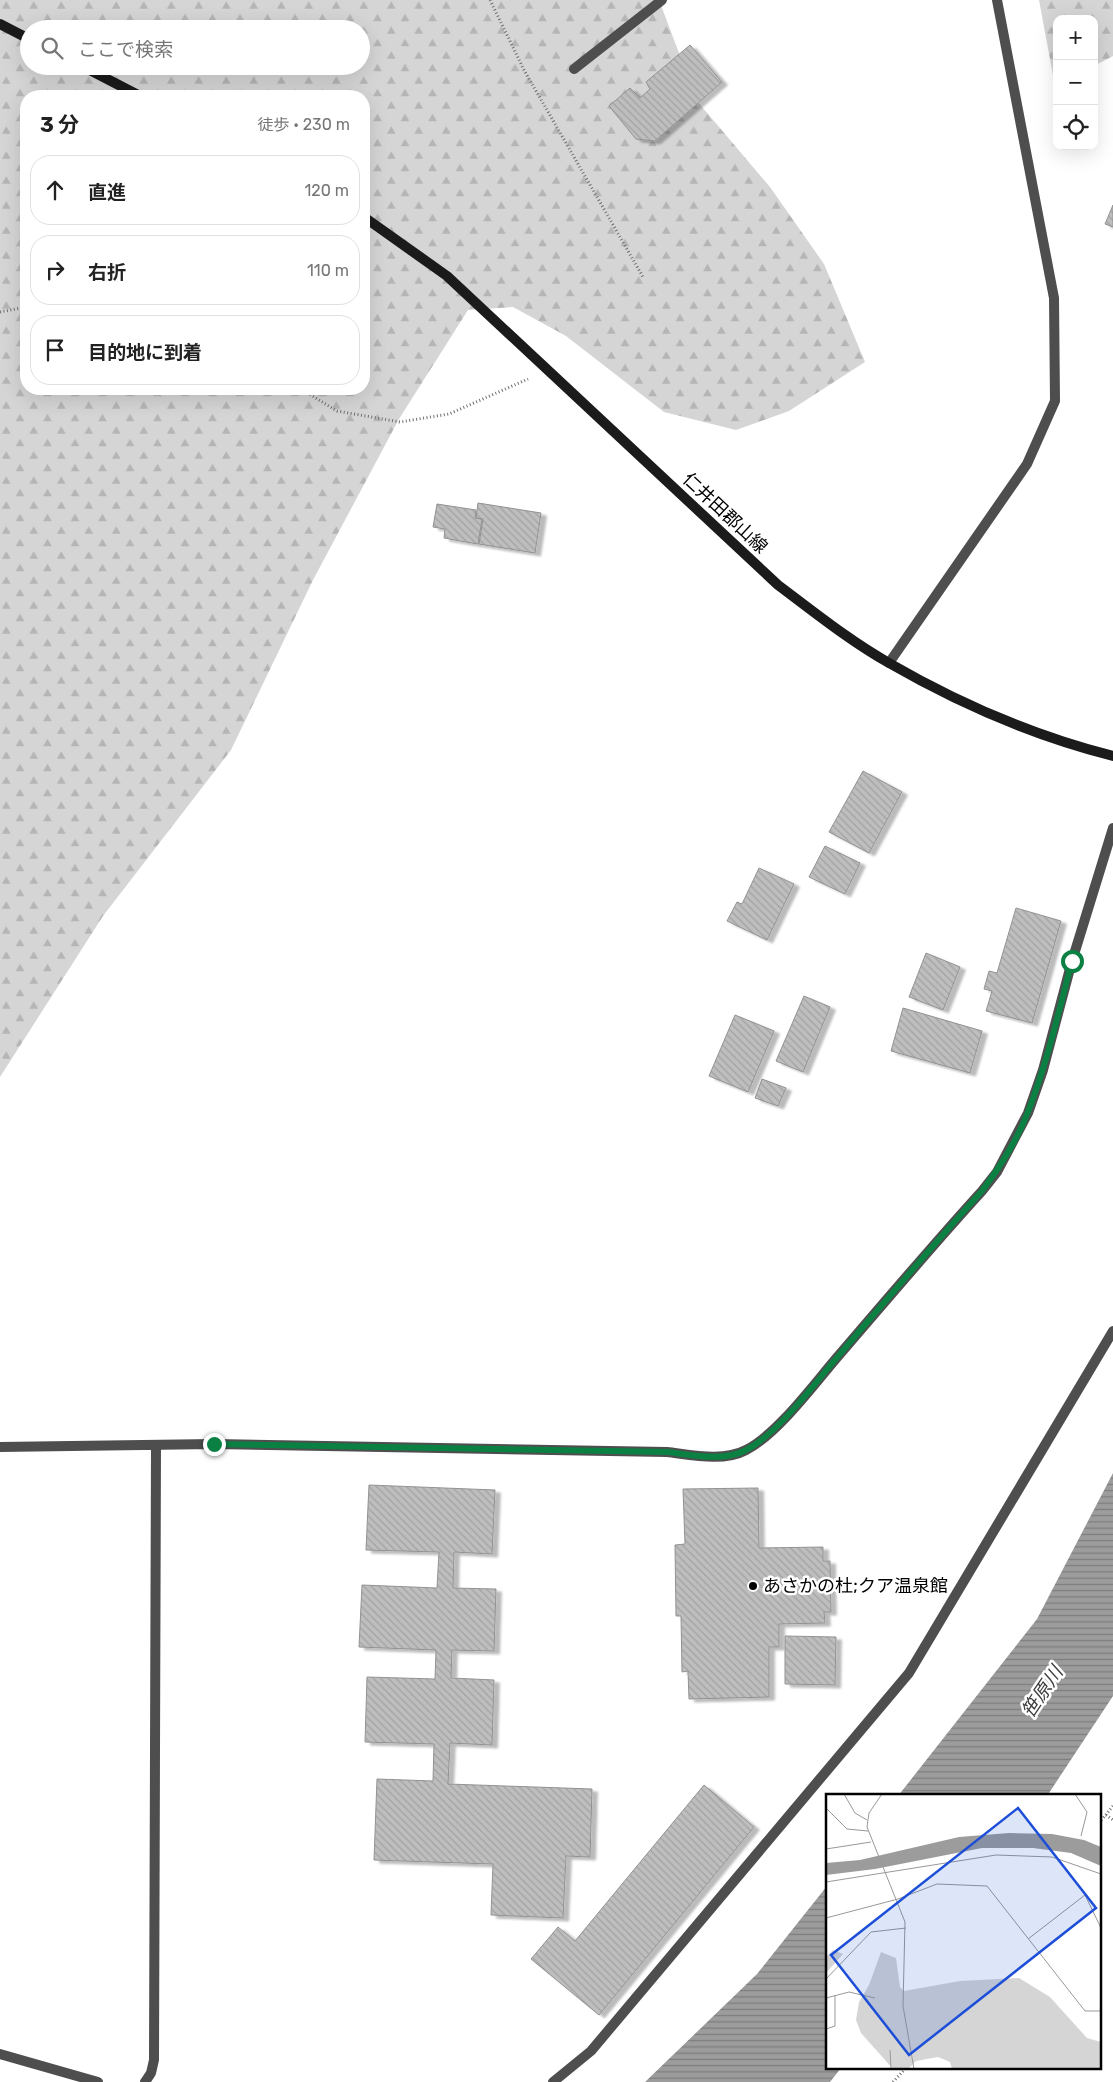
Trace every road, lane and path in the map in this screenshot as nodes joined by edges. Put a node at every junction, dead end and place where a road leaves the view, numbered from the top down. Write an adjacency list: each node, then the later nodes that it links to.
1 (490, 0): 10 (path)
2 (662, 0): 6 (street)
3 (997, 0): 15 (street)
4 (0, 24): 5 (main road)
5 (20, 34)
6 (574, 69)
7 (99, 75): 8 (main road)
8 (128, 90)
9 (370, 221): 13 (main road, 仁井田郡山線)
10 (643, 278)
11 (20, 308): 12 (path)
12 (0, 312)
13 (548, 370): 14 (path); 15 (main road, 仁井田郡山線)
14 (311, 395)
15 (888, 663): 16 (main road, 仁井田郡山線)
16 (1113, 756)
17 (1113, 828): 19 (street)
18 (1113, 1331): 29 (street)
19 (156, 1446): 20 (street); 28 (street)
20 (0, 1447)
21 (1113, 1806): 22 (path)
22 (1106, 1815): 23 (path); 24 (path)
23 (1113, 1820)
24 (1100, 1822)
25 (0, 2054): 27 (street)
26 (904, 2070): 30 (path)
27 (98, 2082)
28 (145, 2082)
29 (553, 2082)
30 (893, 2082)

